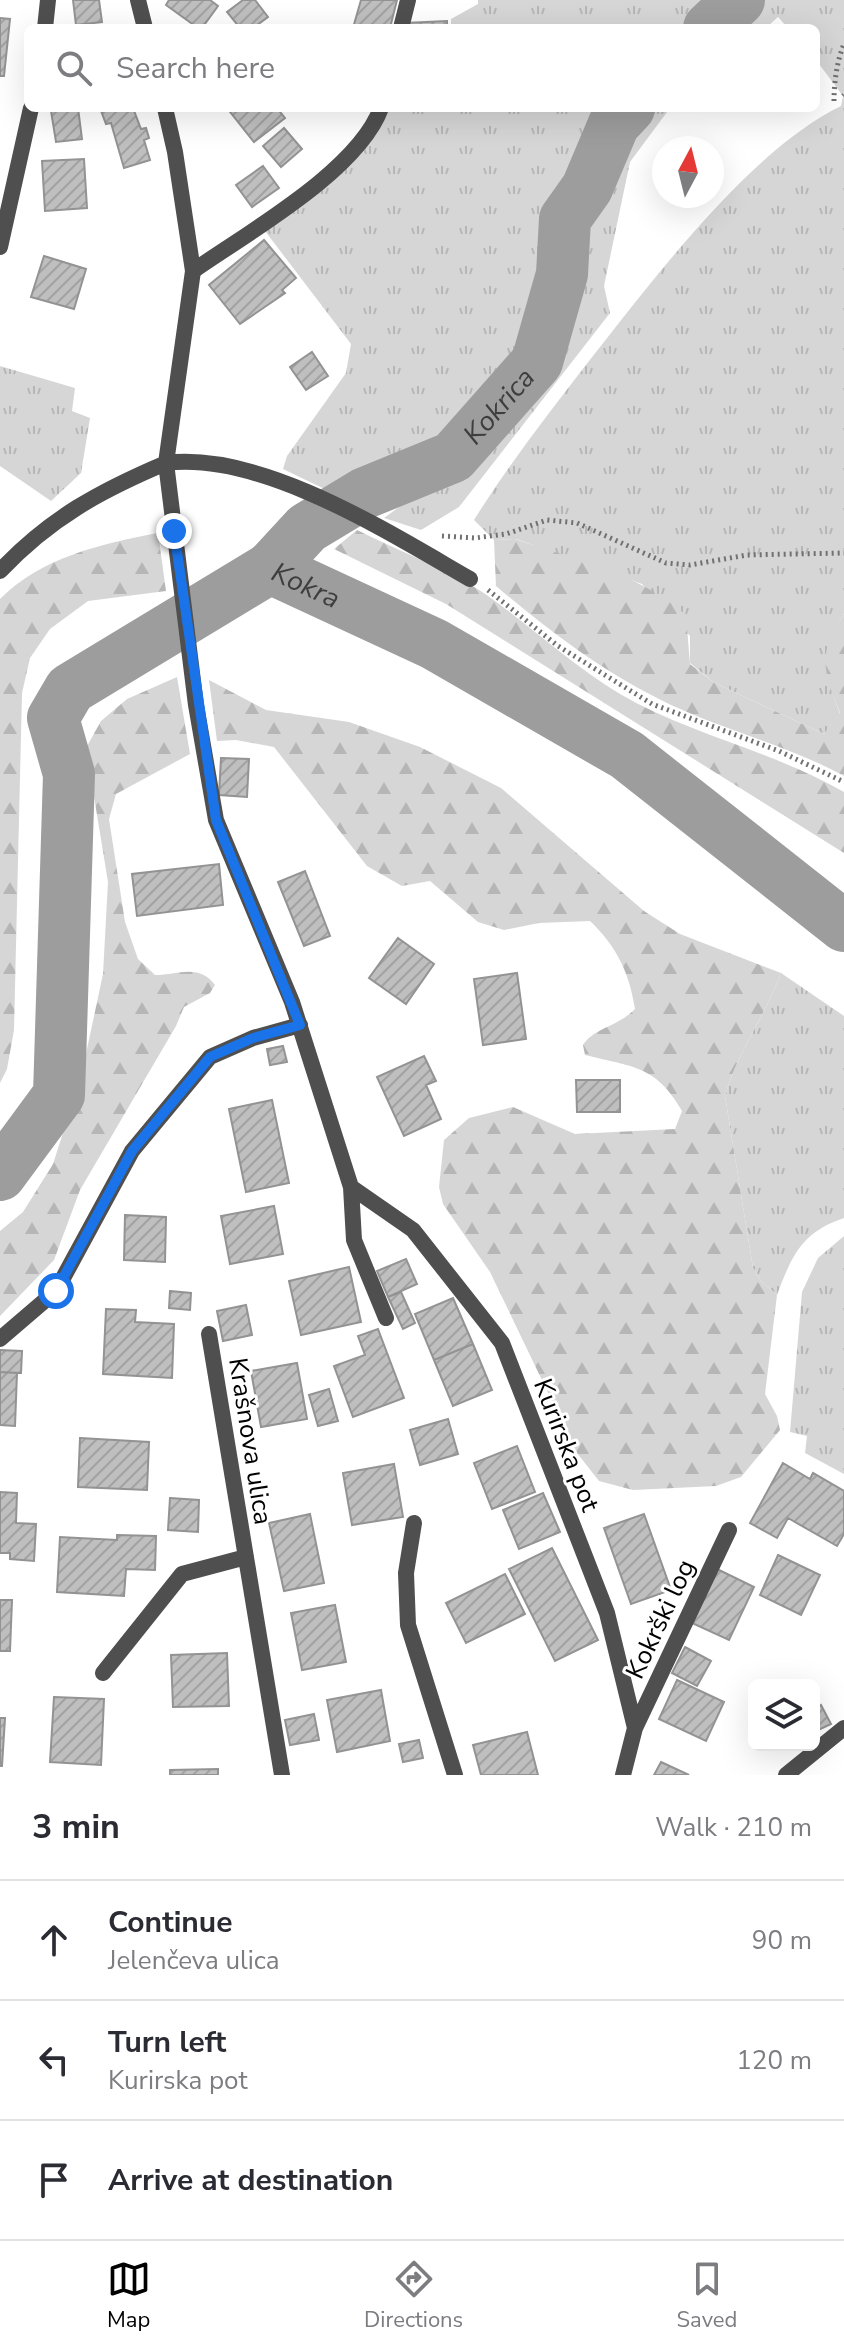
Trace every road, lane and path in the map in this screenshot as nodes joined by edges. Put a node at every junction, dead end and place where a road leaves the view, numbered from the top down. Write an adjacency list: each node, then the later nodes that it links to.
1 (48, 0): 4 (street)
2 (138, 0): 5 (street)
3 (408, 0): 6 (street)
4 (45, 24)
5 (144, 24)
6 (402, 24)
7 (844, 44): 8 (path)
8 (834, 101)
9 (30, 112): 12 (street)
10 (166, 112): 13 (street)
11 (379, 112): 13 (street)
12 (0, 247)
13 (193, 271): 14 (street)
14 (166, 463): 17 (street); 18 (street); 20 (street)
15 (439, 536): 16 (path)
16 (844, 553)
17 (0, 571)
18 (470, 579): 19 (path)
19 (844, 782)
20 (300, 1025): 21 (street); 24 (street)
21 (351, 1187): 22 (street); 29 (street, Kurirska pot)
22 (386, 1318)
23 (209, 1334): 27 (street, Krašnova ulica)
24 (0, 1339)
25 (414, 1523): 32 (street)
26 (729, 1530): 29 (street, Kokrški log)
27 (246, 1557): 28 (street, Krašnova ulica); 31 (street, Krašnova ulica)
28 (103, 1673)
29 (635, 1728): 33 (street, Kurirska pot)
30 (844, 1728): 34 (street)
31 (282, 1775)
32 (455, 1775)
33 (623, 1775)
34 (786, 1775)

